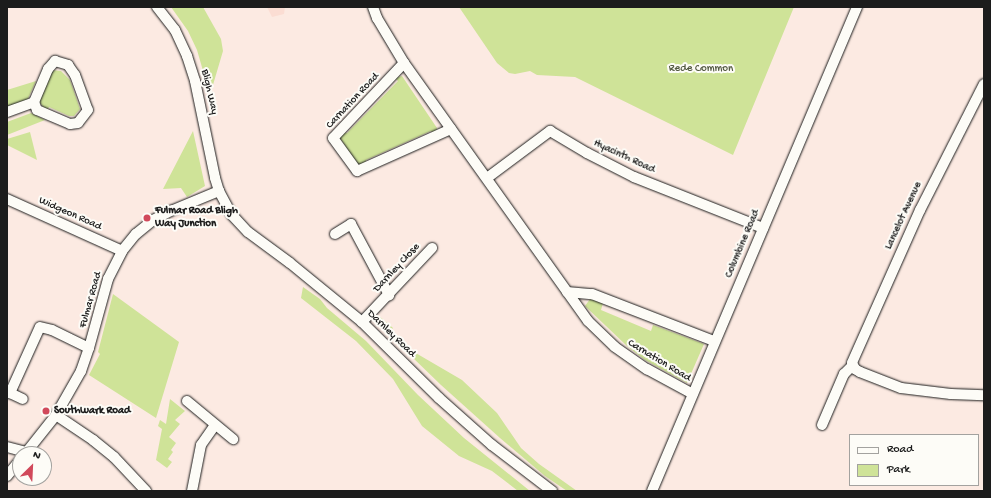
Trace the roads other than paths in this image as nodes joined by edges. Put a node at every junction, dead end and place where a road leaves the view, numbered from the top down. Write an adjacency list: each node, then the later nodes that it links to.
1 (157, 7): 10 (street, Bligh Way)
2 (373, 7): 4 (street, Carnation Road)
3 (857, 7): 12 (street, Columbine Road)
4 (404, 63): 8 (street, Carnation Road); 8 (street, Carnation Road)
5 (984, 84): 21 (street, Lancelot Avenue)
6 (34, 102): 6 (street); 7 (street)
7 (7, 112)
8 (451, 129): 9 (street, Carnation Road)
9 (487, 178): 12 (street, Hyacinth Road); 16 (street, Carnation Road)
10 (219, 191): 15 (street, Fulmar Road); 18 (street, Darnley Road)
11 (7, 200): 15 (street, Widgeon Road)
12 (763, 228): 19 (street, Columbine Road)
13 (335, 234): 17 (street)
14 (432, 248): 17 (street, Darnley Close)
15 (122, 251): 20 (street, Fulmar Road)
16 (567, 292): 19 (street); 23 (street, Carnation Road)
17 (389, 295): 18 (street, Darnley Close)
18 (362, 322): 34 (street, Darnley Road)
19 (714, 342): 23 (street, Columbine Road)
20 (89, 348): 22 (street); 27 (street, Fulmar Road)
21 (852, 363): 24 (street); 29 (street, Lancelot Avenue)
22 (8, 392): 25 (street)
23 (693, 394): 35 (street, Columbine Road)
24 (984, 396)
25 (23, 399)
26 (187, 401): 28 (street)
27 (56, 415): 31 (street, Fulmar Road); 32 (street)
28 (215, 425): 30 (street); 33 (street)
29 (822, 425)
30 (233, 439)
31 (31, 446)
32 (146, 491)
33 (192, 491)
34 (552, 491)
35 (652, 491)

